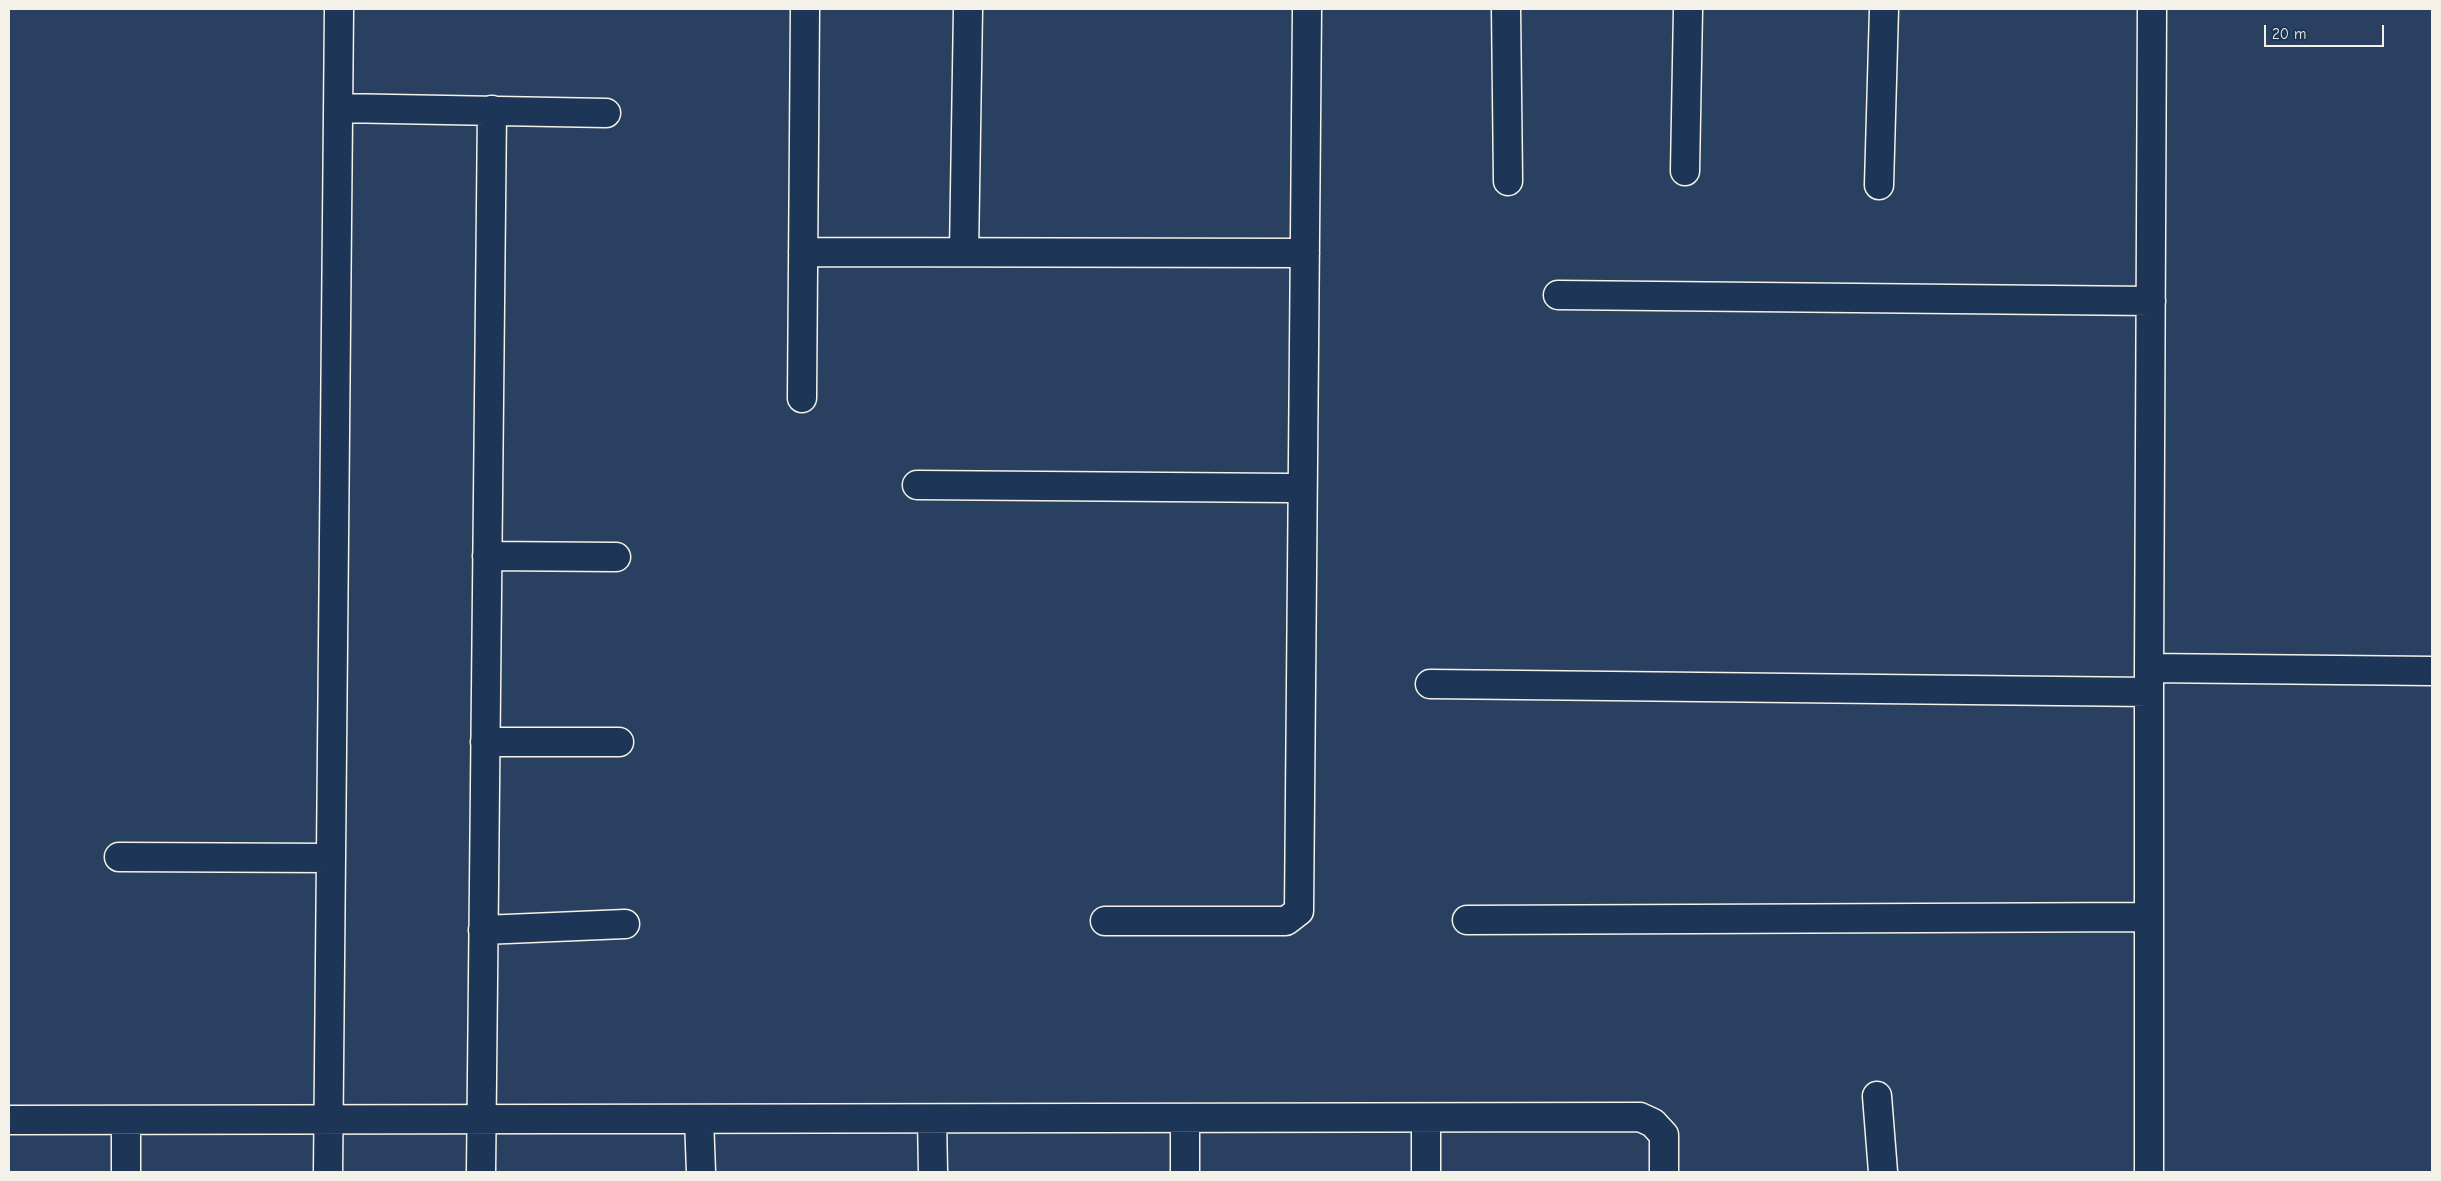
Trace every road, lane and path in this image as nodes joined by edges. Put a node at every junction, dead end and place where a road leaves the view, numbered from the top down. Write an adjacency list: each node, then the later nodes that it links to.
1 (339, 9): 9 (street)
2 (805, 9): 15 (street)
3 (968, 9): 16 (street)
4 (1307, 9): 17 (street)
5 (1506, 9): 13 (street)
6 (1688, 9): 12 (street)
7 (1884, 9): 14 (street)
8 (2152, 9): 19 (street)
9 (338, 108): 10 (street); 31 (street)
10 (492, 110): 11 (street); 23 (street)
11 (606, 113)
12 (1685, 171)
13 (1508, 181)
14 (1880, 186)
15 (803, 252): 16 (street); 20 (street)
16 (964, 252): 17 (street)
17 (1305, 253): 34 (street)
18 (1558, 295): 19 (street)
19 (2150, 301): 26 (street)
20 (802, 398)
21 (917, 485): 22 (street)
22 (1290, 488)
23 (487, 556): 24 (street); 28 (street)
24 (616, 557)
25 (2432, 671): 26 (street)
26 (2148, 680): 27 (street); 32 (street)
27 (1430, 684)
28 (485, 742): 29 (street); 36 (street)
29 (619, 742)
30 (119, 857): 31 (street)
31 (330, 858): 44 (street)
32 (2148, 917): 33 (street); 55 (street)
33 (1467, 920)
34 (1105, 921)
35 (625, 924): 36 (street)
36 (483, 930): 45 (street)
37 (1878, 1096): 54 (street)
38 (1185, 1118): 39 (street); 41 (street); 51 (street)
39 (1426, 1118): 52 (street); 53 (street)
40 (699, 1119): 41 (street); 45 (street); 49 (street)
41 (932, 1119): 50 (street)
42 (9, 1120): 43 (street)
43 (126, 1120): 44 (street); 46 (street)
44 (328, 1120): 45 (street); 47 (street)
45 (480, 1120): 48 (street)
46 (126, 1172)
47 (328, 1172)
48 (480, 1172)
49 (701, 1172)
50 (933, 1172)
51 (1185, 1172)
52 (1426, 1172)
53 (1664, 1172)
54 (1883, 1172)
55 (2149, 1172)

